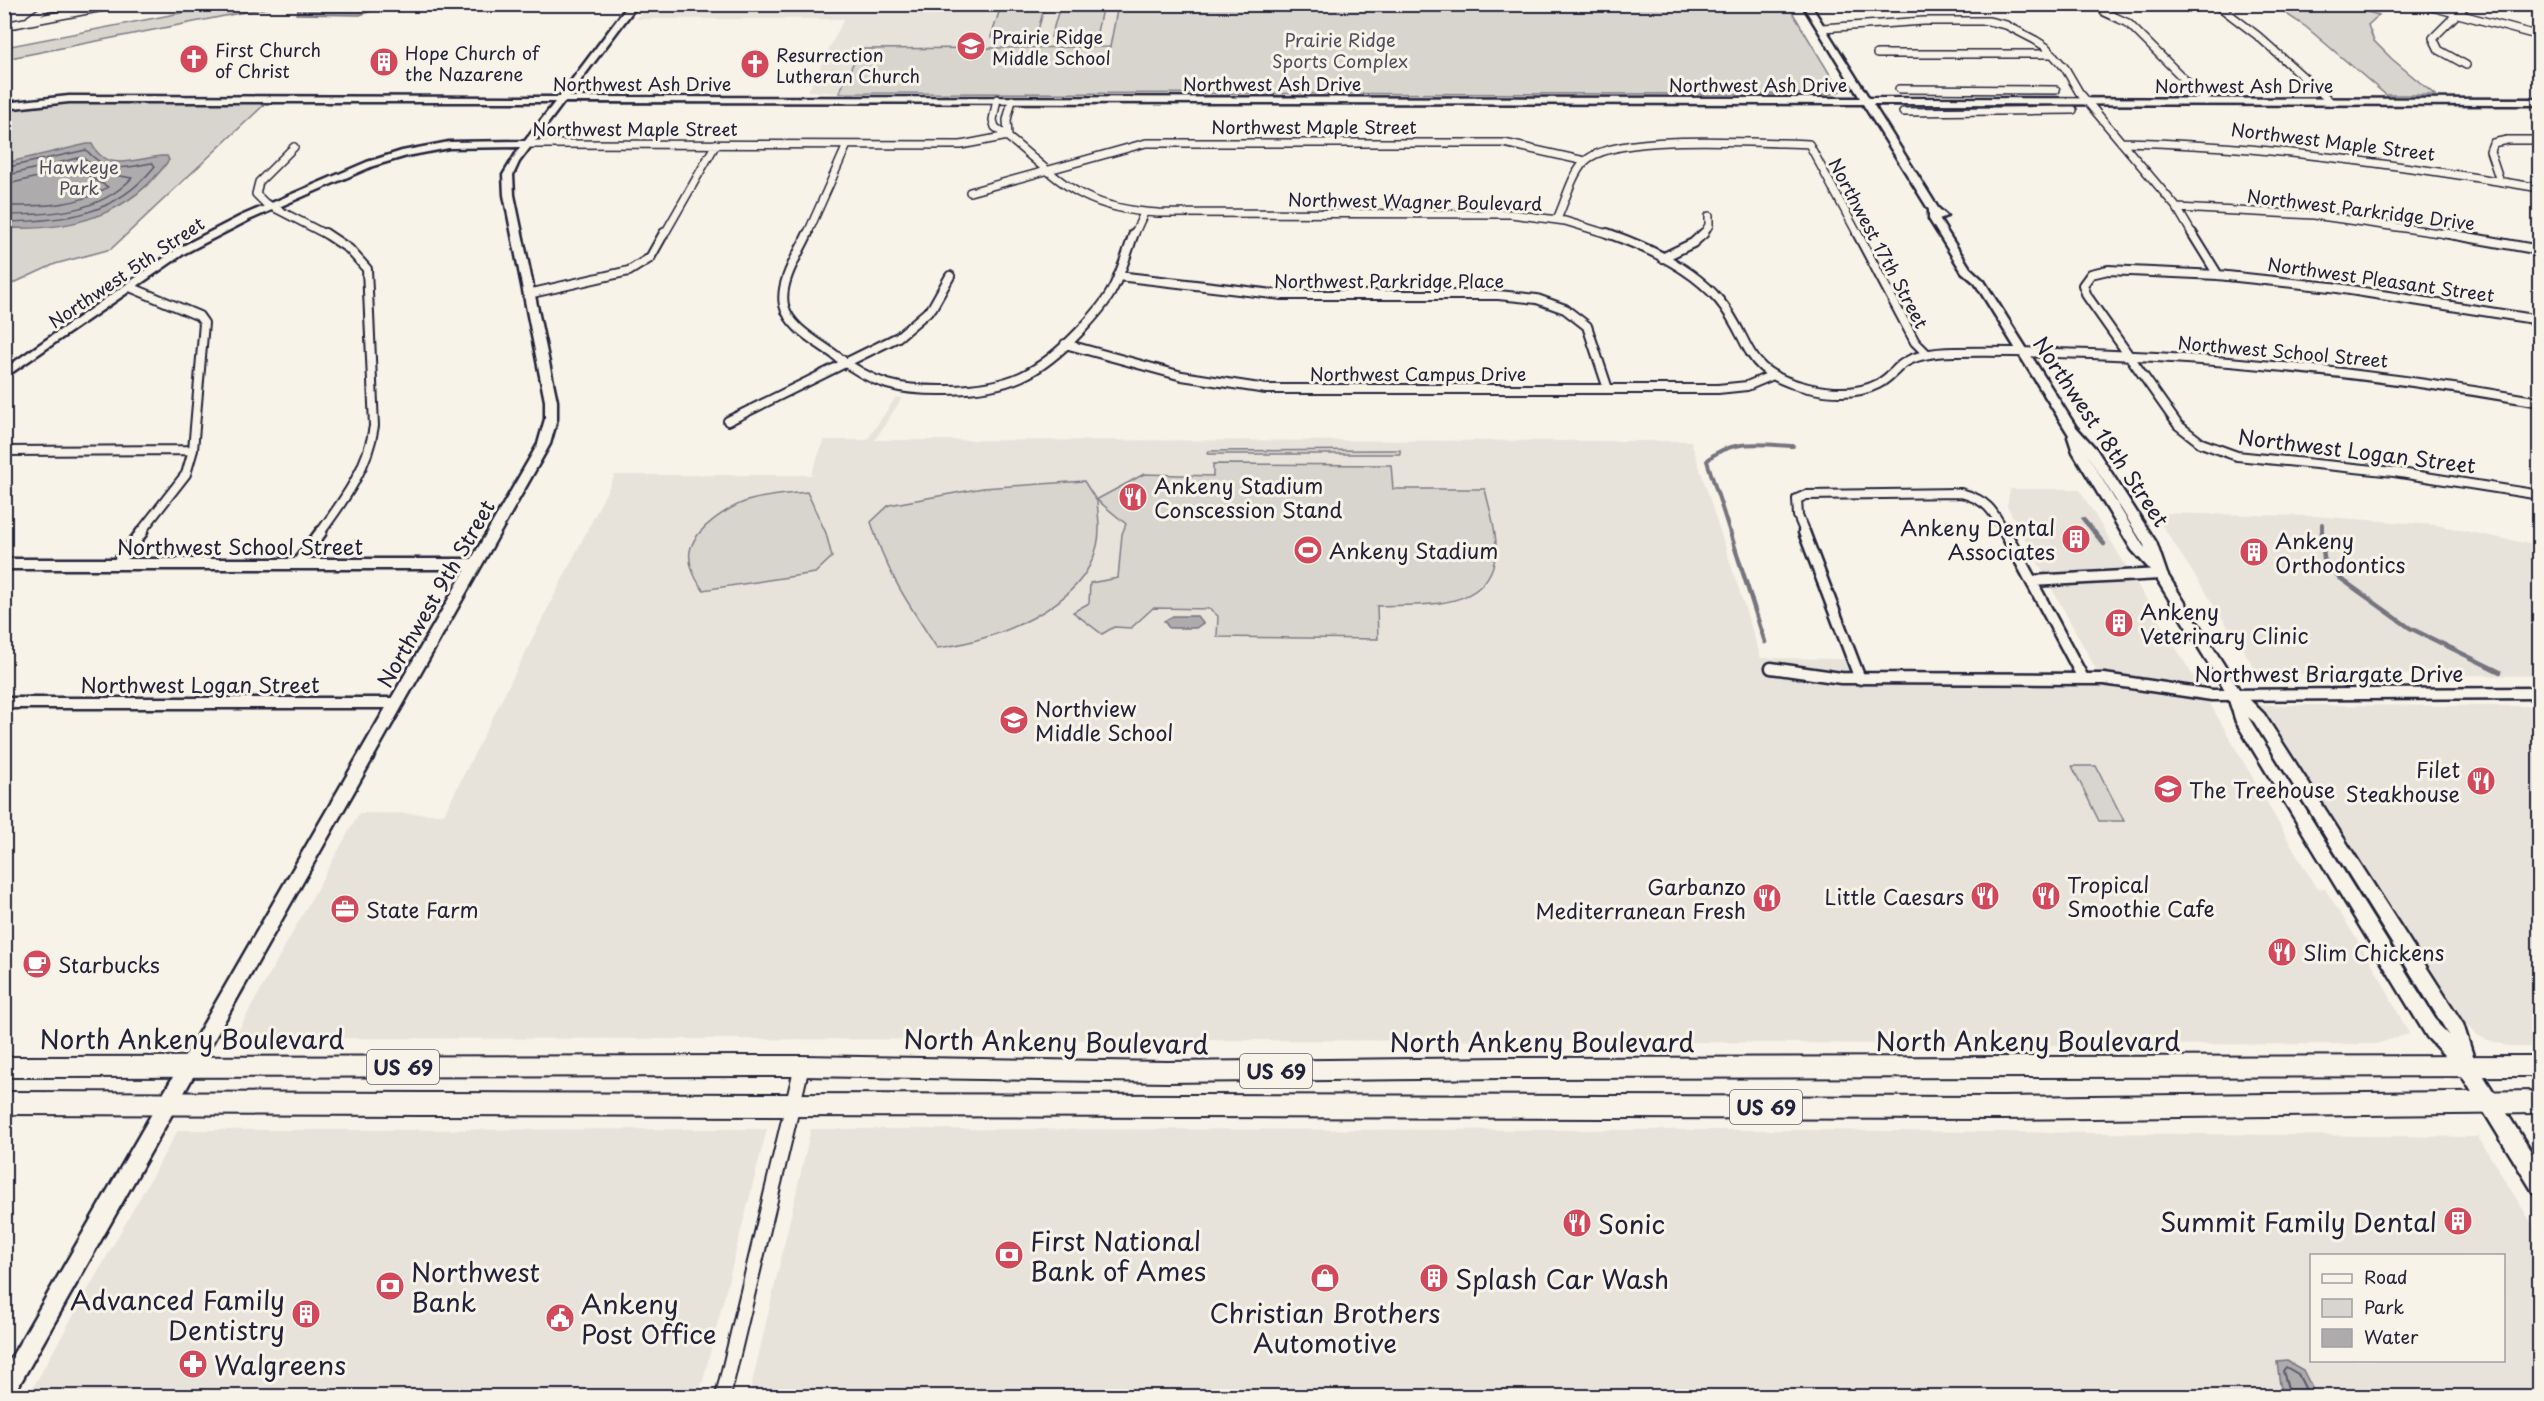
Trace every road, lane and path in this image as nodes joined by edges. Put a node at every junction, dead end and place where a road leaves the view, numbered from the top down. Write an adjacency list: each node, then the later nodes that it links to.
1 (51, 4): 10 (street)
2 (119, 4): 10 (street)
3 (634, 4): 20 (street, Northwest 9th Street)
4 (1806, 4): 12 (street, Northwest 18th Street)
5 (2216, 4): 27 (street)
6 (2421, 4): 9 (street)
7 (2467, 4): 9 (street)
8 (2104, 12): 26 (street)
9 (2458, 14): 13 (street); 16 (street)
10 (24, 23): 11 (street)
11 (4, 27)
12 (1822, 28): 15 (street); 23 (street, Northwest 18th Street)
13 (2540, 36)
14 (1876, 54): 15 (street)
15 (2053, 54): 25 (street)
16 (2466, 65)
17 (1899, 89): 18 (street)
18 (2014, 90): 19 (street); 24 (street)
19 (2056, 90)
20 (563, 99): 21 (street, Northwest Ash Drive); 29 (street, Northwest Ash Drive); 36 (street, Northwest 9th Street)
21 (997, 99): 22 (street, Northwest Ash Drive); 33 (street, Northwest Wagner Boulevard)
22 (1012, 99): 23 (street, Northwest Ash Drive); 33 (street)
23 (1866, 100): 24 (street, Northwest Ash Drive); 59 (street, Northwest 18th Street)
24 (2024, 101): 25 (street, Northwest Ash Drive); 31 (street)
25 (2086, 101): 26 (street, Northwest Ash Drive); 35 (street)
26 (2206, 101): 27 (street, Northwest Ash Drive)
27 (2330, 101): 28 (street, Northwest Ash Drive)
28 (2540, 102)
29 (4, 106)
30 (2073, 110): 31 (street)
31 (2032, 111): 32 (street)
32 (1903, 112)
33 (1008, 136): 38 (street, Northwest Maple Street); 41 (street, Northwest Wagner Boulevard)
34 (2540, 140): 42 (street)
35 (2121, 142): 42 (street, Northwest Maple Street); 46 (street)
36 (528, 144): 37 (street, Northwest Maple Street); 45 (street, Northwest Maple Street); 56 (street, Northwest 9th Street)
37 (716, 144): 38 (street, Northwest Maple Street); 56 (street)
38 (847, 145): 62 (street)
39 (294, 147): 45 (street)
40 (1585, 161): 41 (street, Northwest Maple Street); 49 (street); 60 (street, Northwest 17th Street)
41 (1046, 171): 44 (street, Northwest Maple Street); 47 (street, Northwest Wagner Boulevard)
42 (2500, 181): 43 (street, Northwest Maple Street)
43 (2540, 188)
44 (970, 192)
45 (272, 206): 55 (street, Northwest 5th Street); 73 (street)
46 (2178, 208): 50 (street, Northwest Parkridge Drive); 52 (street)
47 (1144, 213): 49 (street, Northwest Wagner Boulevard); 54 (street)
48 (1709, 216): 51 (street)
49 (1557, 219): 51 (street, Northwest Wagner Boulevard)
50 (2540, 250)
51 (1662, 258): 64 (street, Northwest Wagner Boulevard)
52 (2218, 275): 57 (street, Northwest Pleasant Street); 61 (street, Northwest Pleasant Street)
53 (950, 276): 62 (street)
54 (1118, 276): 58 (street); 65 (street, Northwest Parkridge Place)
55 (130, 287): 63 (street, Northwest 5th Street); 68 (street)
56 (528, 294): 74 (street, Northwest 9th Street)
57 (2540, 320)
58 (1065, 344): 62 (street); 65 (street, Northwest Campus Drive)
59 (2022, 352): 60 (street, Northwest Wagner Boulevard); 61 (street, Northwest School Street); 75 (street, Northwest 18th Street)
60 (1927, 354): 64 (street, Northwest Wagner Boulevard)
61 (2129, 356): 66 (street, Northwest School Street); 70 (street, Northwest Logan Street)
62 (847, 363): 67 (street)
63 (4, 375)
64 (1773, 375): 65 (street, Northwest Campus Drive)
65 (1608, 389)
66 (2540, 402)
67 (728, 421)
68 (193, 450): 69 (street); 72 (street)
69 (4, 451)
70 (2540, 495)
71 (4, 564): 72 (street, Northwest School Street)
72 (117, 564): 73 (street, Northwest School Street)
73 (297, 564): 74 (street, Northwest School Street)
74 (476, 564): 83 (street, Northwest 9th Street)
75 (2160, 574): 76 (street); 80 (street)
76 (2031, 581): 78 (street); 79 (street)
77 (1771, 668): 79 (street, Northwest Briargate Drive)
78 (2083, 678): 79 (street, Northwest Briargate Drive); 80 (street, Northwest Briargate Drive)
79 (1860, 679)
80 (2234, 693): 81 (street, Northwest Briargate Drive); 84 (street)
81 (2540, 693)
82 (4, 703): 83 (street, Northwest Logan Street)
83 (395, 704): 88 (street, Northwest 9th Street)
84 (2466, 1065): 85 (main road, North Ankeny Boulevard / US 69); 86 (main road, North Ankeny Boulevard / US 69); 89 (street)
85 (802, 1066): 88 (main road, North Ankeny Boulevard / US 69); 92 (street)
86 (2540, 1066)
87 (4, 1067): 88 (main road, North Ankeny Boulevard / US 69)
88 (180, 1084): 91 (main road, North Ankeny Boulevard / US 69); 92 (main road, North Ankeny Boulevard / US 69); 94 (street, Northwest 9th Street)
89 (2488, 1102): 90 (main road, North Ankeny Boulevard / US 69); 92 (main road, North Ankeny Boulevard / US 69); 93 (street)
90 (2540, 1102)
91 (4, 1103)
92 (793, 1103): 95 (street)
93 (2540, 1185)
94 (4, 1392)
95 (723, 1396)

